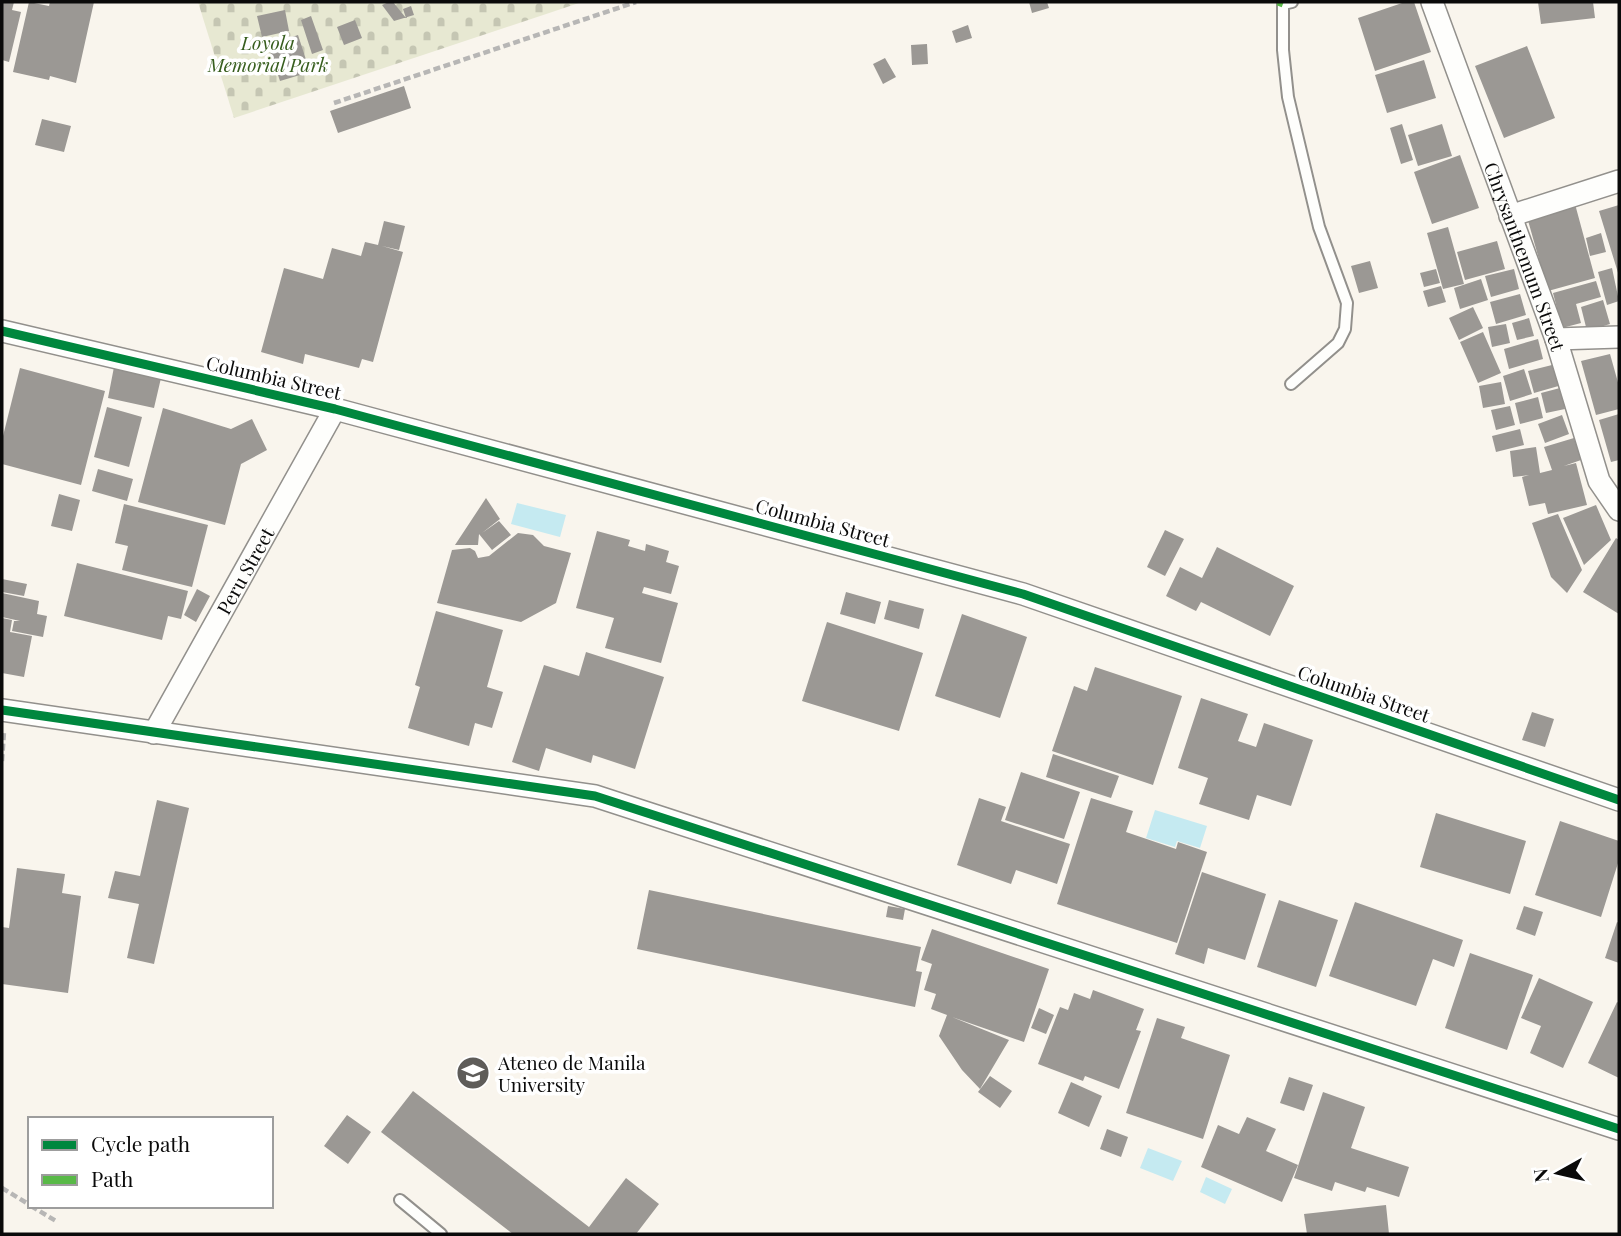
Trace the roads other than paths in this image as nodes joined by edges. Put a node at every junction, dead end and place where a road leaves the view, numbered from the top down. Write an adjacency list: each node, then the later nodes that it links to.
1 (1292, 2): 8 (lane)
2 (1432, 2): 4 (street, Chrysanthemum Street)
3 (1619, 181): 4 (street)
4 (1510, 216): 7 (street, Chrysanthemum Street)
5 (2, 331): 9 (street, Columbia Street)
6 (1619, 337): 7 (street)
7 (1556, 339): 10 (street, Chrysanthemum Street)
8 (1291, 384)
9 (335, 409): 12 (street, Peru Street); 13 (street, Columbia Street)
10 (1619, 510)
11 (2, 710): 12 (street)
12 (154, 733): 14 (street)
13 (1619, 800)
14 (1619, 1129)
15 (400, 1200): 16 (lane)
16 (441, 1234)

